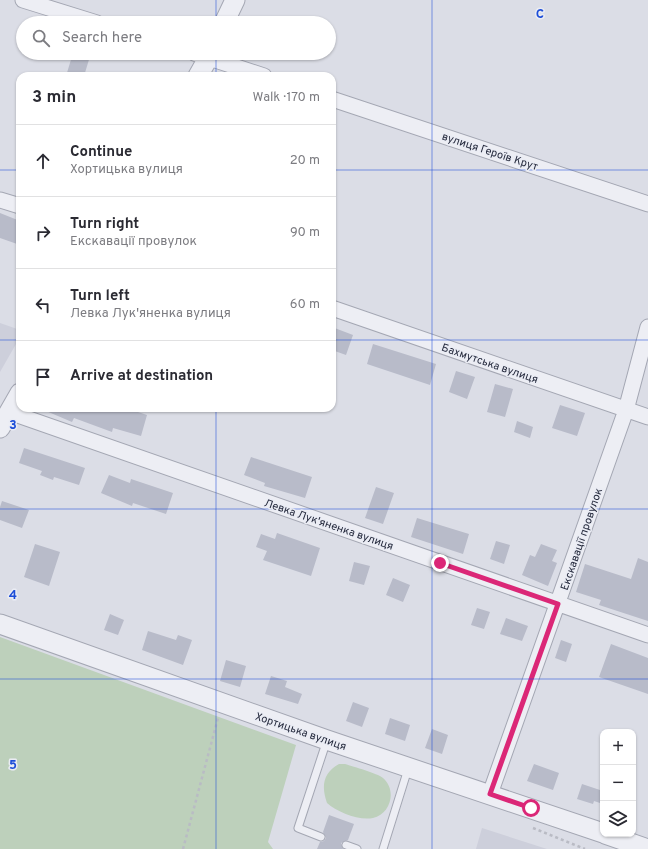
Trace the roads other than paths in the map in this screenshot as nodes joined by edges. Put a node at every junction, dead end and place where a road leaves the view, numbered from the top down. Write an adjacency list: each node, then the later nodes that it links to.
1 (23, 0): 3 (street)
2 (235, 0): 4 (street)
3 (74, 16)
4 (227, 16)
5 (203, 60): 7 (street)
6 (219, 60): 8 (street)
7 (199, 72)
8 (253, 72)
9 (336, 100): 11 (street, вулиця Героїв Крут)
10 (0, 200): 12 (street)
11 (648, 204)
12 (16, 205)
13 (336, 309): 16 (street, Бахмутська вулиця)
14 (648, 327): 16 (street, Екскавації провулок)
15 (16, 400): 17 (street)
16 (626, 410): 18 (street, Бахмутська вулиця); 20 (street, Екскавації провулок)
17 (9, 412): 19 (street); 20 (street, Левка Лук'яненка вулиця)
18 (648, 417)
19 (0, 428)
20 (558, 604): 22 (street, Левка Лук'яненка вулиця); 25 (street, Екскавації провулок)
21 (0, 624): 23 (street, Хортицька вулиця)
22 (648, 635)
23 (327, 740): 24 (street, Хортицька вулиця); 27 (lane)
24 (408, 768): 25 (street, Хортицька вулиця); 31 (lane)
25 (490, 794): 26 (street, Хортицька вулиця)
26 (600, 833)
27 (321, 837)
28 (613, 837): 32 (street, Хортицька вулиця)
29 (346, 845): 30 (lane)
30 (358, 849)
31 (383, 849)
32 (648, 849)

